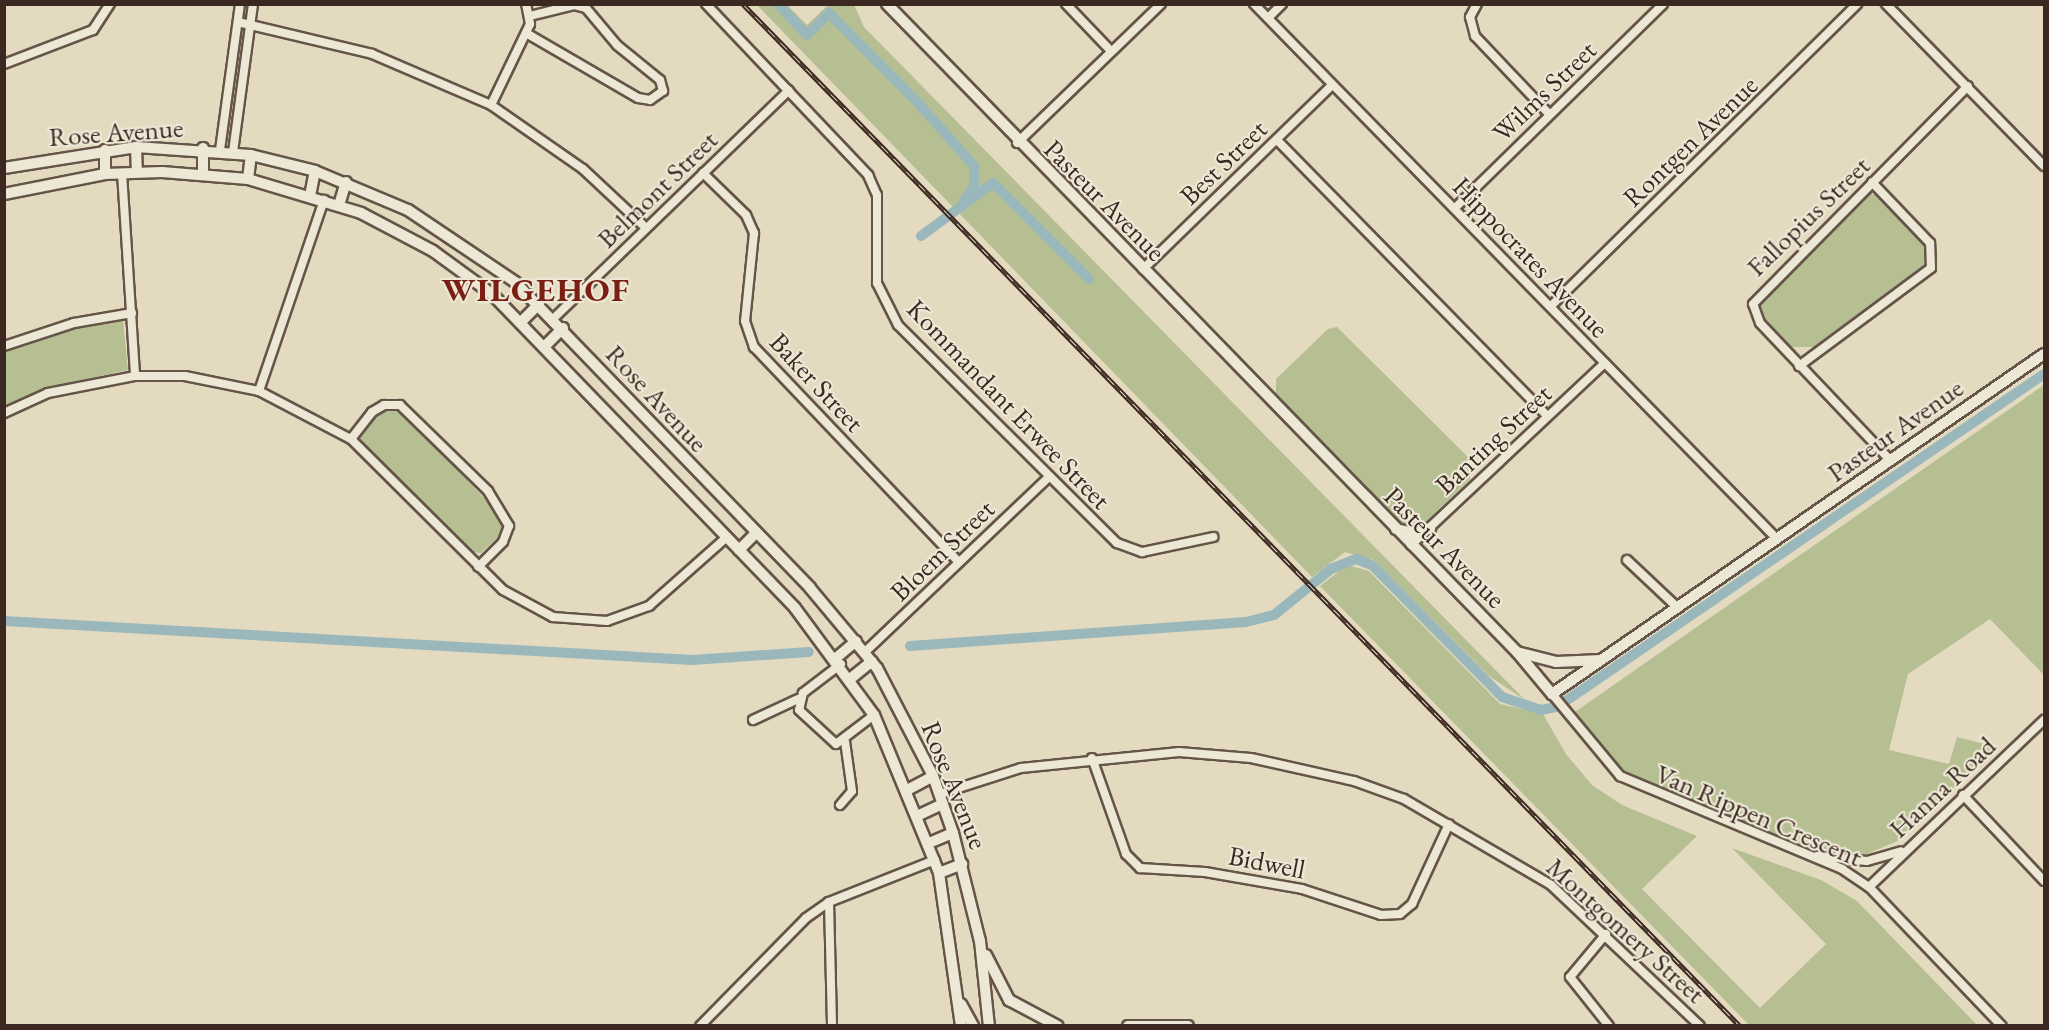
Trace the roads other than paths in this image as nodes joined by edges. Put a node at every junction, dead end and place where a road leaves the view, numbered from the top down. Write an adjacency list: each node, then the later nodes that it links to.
1 (110, 4): 21 (street)
2 (240, 4): 17 (street)
3 (253, 4): 18 (street)
4 (526, 4): 15 (street)
5 (705, 4): 24 (street, Kommandant Erwee Street)
6 (887, 4): 28 (street, Pasteur Avenue)
7 (1066, 4): 20 (street)
8 (1161, 4): 20 (street)
9 (1254, 4): 16 (street, Hippocrates Avenue)
10 (1282, 4): 16 (street)
11 (1477, 4): 26 (street)
12 (1663, 4): 26 (street, Wilms Street)
13 (1857, 4): 54 (street, Rontgen Avenue)
14 (1886, 4): 23 (street)
15 (530, 16): 19 (street); 19 (street)
16 (1268, 18): 22 (street, Hippocrates Avenue)
17 (238, 22): 18 (street); 32 (street)
18 (250, 26): 25 (street); 33 (street)
19 (526, 33): 25 (street)
20 (1111, 51): 28 (street)
21 (4, 64)
22 (1332, 85): 27 (street, Best Street); 50 (street, Hippocrates Avenue)
23 (1968, 86): 35 (street); 45 (street, Fallopius Street)
24 (789, 90): 40 (street, Belmont Street); 70 (street, Kommandant Erwee Street)
25 (491, 105): 51 (street)
26 (1549, 114): 50 (street, Wilms Street)
27 (1277, 140): 52 (street, Best Street); 67 (street)
28 (1017, 143): 52 (street, Pasteur Avenue)
29 (136, 147): 30 (street, Rose Avenue); 31 (street, Rose Avenue); 38 (street)
30 (203, 148): 32 (street, Rose Avenue); 42 (street)
31 (105, 150): 36 (street, Rose Avenue); 41 (street)
32 (219, 150): 33 (street, Rose Avenue)
33 (233, 152): 34 (street, Rose Avenue)
34 (251, 154): 37 (street, Rose Avenue); 43 (street)
35 (2044, 166)
36 (4, 168)
37 (315, 171): 44 (street, Rose Avenue); 47 (street)
38 (137, 172): 39 (street, Rose Avenue); 42 (street, Rose Avenue)
39 (122, 173): 41 (street, Rose Avenue); 55 (street)
40 (703, 173): 51 (street, Belmont Street); 82 (street, Baker Street)
41 (105, 174): 46 (street, Rose Avenue)
42 (203, 174): 43 (street, Rose Avenue)
43 (248, 179): 47 (street, Rose Avenue)
44 (346, 182): 49 (street); 53 (street, Rose Avenue)
45 (1872, 182): 63 (street, Fallopius Street); 63 (street)
46 (4, 194)
47 (310, 196): 48 (street, Rose Avenue)
48 (324, 200): 49 (street, Rose Avenue); 65 (street)
49 (339, 205): 57 (street, Rose Avenue)
50 (1455, 208): 54 (street, Hippocrates Avenue)
51 (646, 228): 56 (street, Belmont Street)
52 (1143, 269): 74 (street, Pasteur Avenue)
53 (539, 304): 56 (street, Rose Avenue); 57 (street)
54 (1551, 306): 62 (street, Hippocrates Avenue)
55 (132, 313): 60 (street); 64 (street)
56 (554, 318): 58 (street, Rose Avenue)
57 (522, 321): 59 (street, Rose Avenue)
58 (563, 328): 59 (street); 71 (street, Rose Avenue)
59 (546, 345): 72 (street, Rose Avenue)
60 (4, 346)
61 (2044, 354): 69 (street, Pasteur Avenue)
62 (1605, 363): 67 (street, Banting Street); 78 (street, Hippocrates Avenue)
63 (1799, 366): 69 (street, Fallopius Street)
64 (135, 376): 65 (street); 66 (street)
65 (259, 391): 68 (street)
66 (4, 413)
67 (1547, 416): 73 (street, Banting Street)
68 (351, 439): 83 (street); 83 (street)
69 (1891, 460): 78 (street, Pasteur Avenue)
70 (1048, 478): 77 (street, Kommandant Erwee Street); 82 (street, Bloem Street)
71 (732, 510): 72 (street); 75 (street, Rose Avenue)
72 (716, 525): 76 (street, Rose Avenue)
73 (1430, 528): 74 (street); 79 (street, Banting Street)
74 (1395, 529): 79 (street, Pasteur Avenue)
75 (756, 533): 80 (street); 85 (street, Rose Avenue)
76 (727, 537): 80 (street, Rose Avenue); 83 (street)
77 (1213, 537)
78 (1777, 539): 84 (street, Pasteur Avenue)
79 (1411, 545): 86 (street, Pasteur Avenue)
80 (739, 550): 89 (street, Rose Avenue)
81 (1627, 560): 84 (street)
82 (959, 562): 87 (street, Bloem Street)
83 (478, 567)
84 (1678, 608): 88 (street, Pasteur Avenue)
85 (856, 641): 87 (street, Rose Avenue); 89 (street)
86 (1517, 652): 88 (street); 91 (street, Pasteur Avenue)
87 (868, 657): 90 (street); 98 (street, Rose Avenue)
88 (1606, 659): 91 (street, Pasteur Avenue)
89 (838, 661): 90 (street, Rose Avenue); 92 (street)
90 (850, 679): 93 (street, Rose Avenue)
91 (1552, 695): 108 (street, Van Rippen Crescent)
92 (798, 699): 94 (street); 96 (street)
93 (874, 715): 96 (street); 99 (street, Rose Avenue)
94 (753, 720)
95 (2044, 720): 100 (street, Hanna Road)
96 (845, 741): 102 (street)
97 (1092, 758): 101 (street, Montgomery Street); 104 (street, Montgomery Street); 104 (street, Bidwell)
98 (933, 777): 99 (street); 101 (street, Rose Avenue)
99 (909, 789): 103 (street, Rose Avenue)
100 (1964, 795): 107 (street, Hanna Road); 112 (street)
101 (941, 799): 103 (street); 105 (street, Rose Avenue)
102 (840, 805)
103 (919, 815): 106 (street, Rose Avenue)
104 (1449, 824): 115 (street, Montgomery Street)
105 (952, 833): 106 (street); 110 (street, Rose Avenue)
106 (929, 843): 109 (street, Rose Avenue)
107 (1905, 849): 108 (street); 113 (street, Hanna Road)
108 (1792, 851): 113 (street, Van Rippen Crescent)
109 (935, 860): 111 (street, Rose Avenue); 114 (street)
110 (962, 864): 111 (street); 116 (street, Rose Avenue)
111 (939, 873): 117 (street, Rose Avenue)
112 (2044, 880)
113 (1869, 887): 128 (street, Van Rippen Crescent)
114 (829, 902): 118 (street); 119 (street)
115 (1606, 934): 126 (street); 127 (street, Montgomery Street)
116 (980, 941): 122 (street, Rose Avenue); 123 (street)
117 (959, 1001): 120 (street, Rose Avenue); 121 (street)
118 (701, 1025)
119 (832, 1026)
120 (961, 1026)
121 (973, 1026)
122 (989, 1026)
123 (1058, 1026)
124 (1128, 1026): 125 (street)
125 (1188, 1026)
126 (1609, 1026)
127 (1700, 1026)
128 (2002, 1026)

